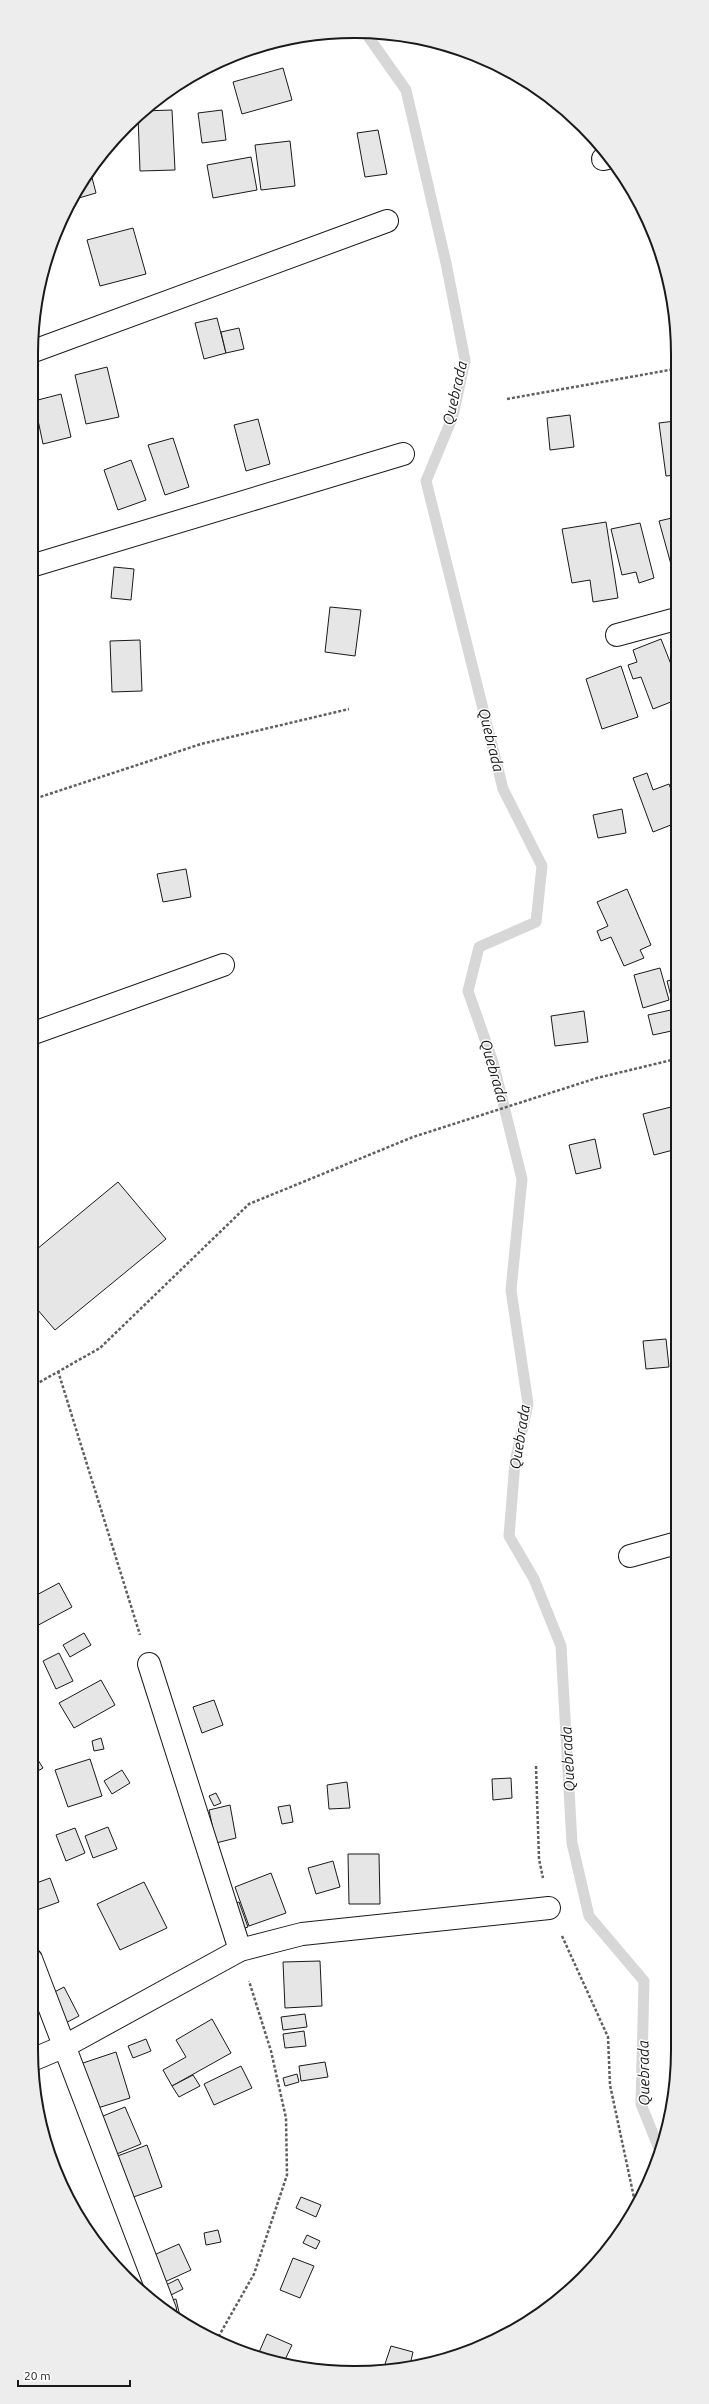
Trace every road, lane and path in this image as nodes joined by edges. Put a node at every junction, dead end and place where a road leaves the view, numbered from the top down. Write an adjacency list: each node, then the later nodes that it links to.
1 (387, 221): 2 (street)
2 (38, 349)
3 (671, 369): 4 (path)
4 (507, 399)
5 (403, 454): 6 (street)
6 (38, 564)
7 (671, 620): 8 (street)
8 (617, 635)
9 (349, 710): 10 (path)
10 (38, 798)
11 (223, 966): 12 (street)
12 (38, 1032)
13 (671, 1060): 14 (path)
14 (58, 1372): 15 (path); 18 (path)
15 (38, 1383)
16 (671, 1545): 17 (street)
17 (630, 1556)
18 (149, 1664): 21 (street)
19 (536, 1766): 20 (path)
20 (549, 1908): 21 (street); 25 (path)
21 (240, 1950): 23 (street); 27 (path)
22 (38, 1976): 23 (street)
23 (65, 2046): 24 (street); 26 (street)
24 (38, 2057)
25 (634, 2197)
26 (160, 2299)
27 (220, 2335)

